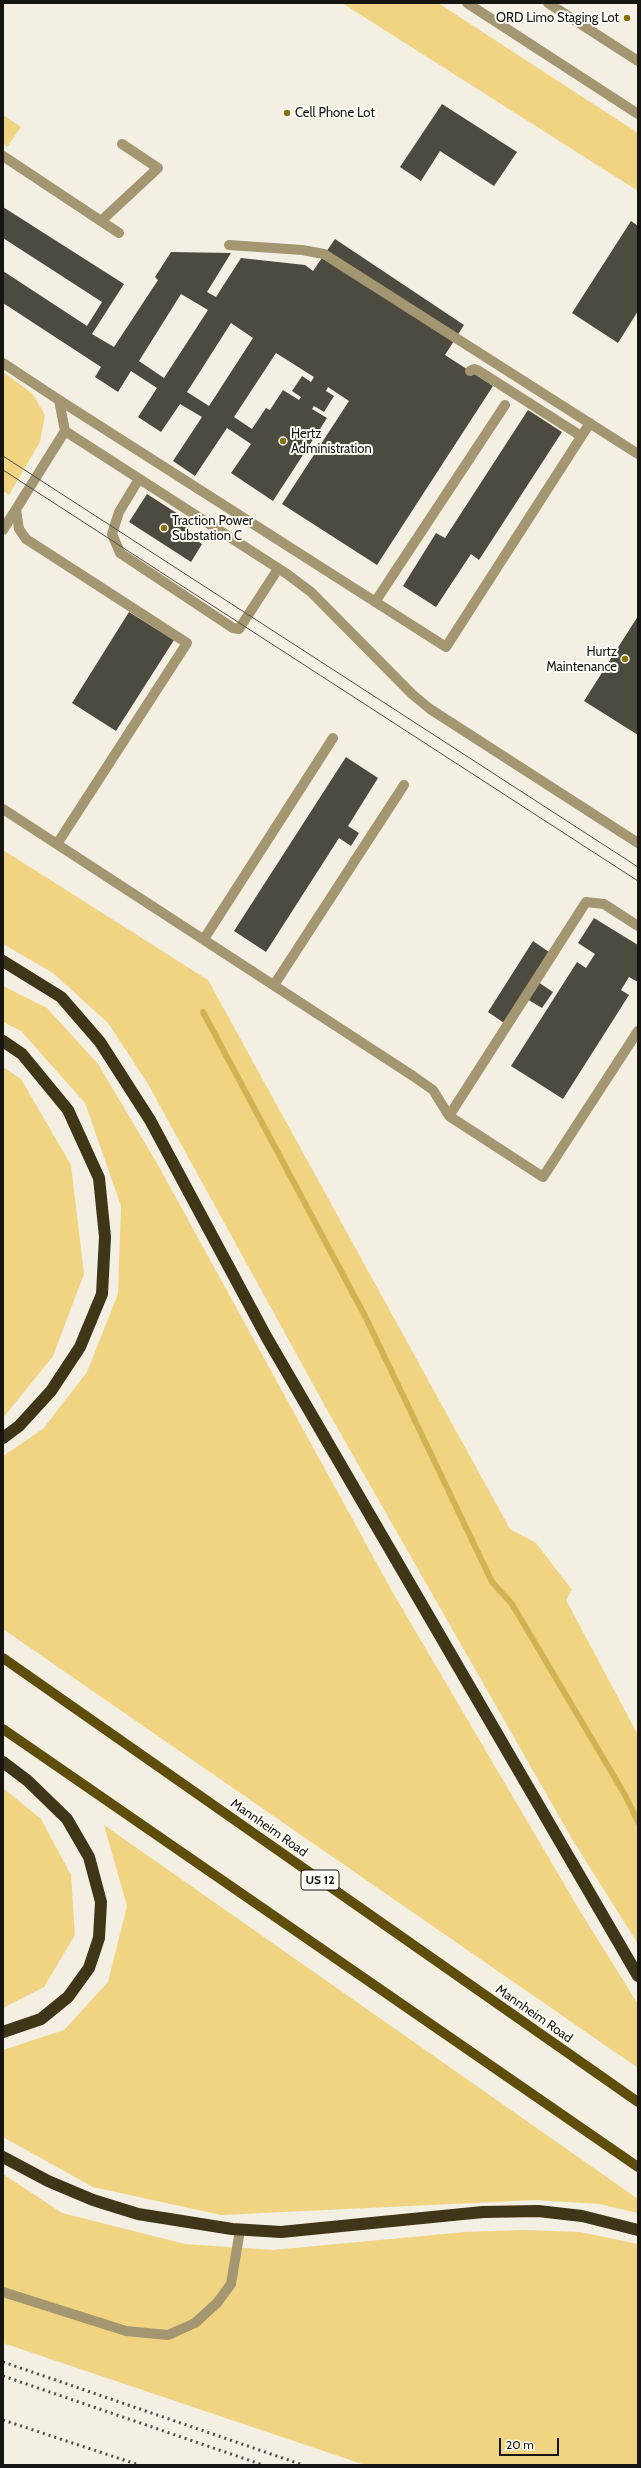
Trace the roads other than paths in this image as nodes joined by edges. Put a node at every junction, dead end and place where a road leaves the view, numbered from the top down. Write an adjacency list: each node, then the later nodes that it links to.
1 (467, 3): 4 (street)
2 (548, 3): 3 (street)
3 (638, 61)
4 (638, 114)
5 (122, 144): 7 (street)
6 (3, 156): 7 (street)
7 (101, 221): 8 (street)
8 (119, 233)
9 (229, 245): 14 (street)
10 (3, 363): 12 (street)
11 (470, 371): 16 (street)
12 (59, 400): 15 (street); 22 (street)
13 (505, 405): 22 (street)
14 (590, 423): 16 (street); 17 (street)
15 (65, 431): 18 (street); 19 (street)
16 (581, 436): 22 (street)
17 (638, 454)
18 (139, 479): 21 (street); 21 (street)
19 (16, 510): 20 (street); 27 (street)
20 (3, 530)
21 (278, 568): 26 (street)
22 (375, 602)
23 (332, 738): 29 (street)
24 (404, 785): 31 (street)
25 (3, 809): 27 (street)
26 (638, 843)
27 (58, 844): 29 (street)
28 (638, 926): 34 (street)
29 (204, 939): 31 (street)
30 (3, 961): 39 (highway)
31 (274, 985): 34 (street)
32 (638, 1031): 34 (street)
33 (3, 1041): 35 (highway)
34 (449, 1116)
35 (3, 1438)
36 (3, 1658): 41 (main road, Mannheim Road / US 12)
37 (3, 1729): 43 (main road)
38 (3, 1762): 40 (highway)
39 (638, 1976)
40 (3, 2032)
41 (638, 2102)
42 (3, 2157): 44 (highway)
43 (638, 2166)
44 (240, 2230): 45 (highway); 46 (street)
45 (638, 2230)
46 (3, 2292)

